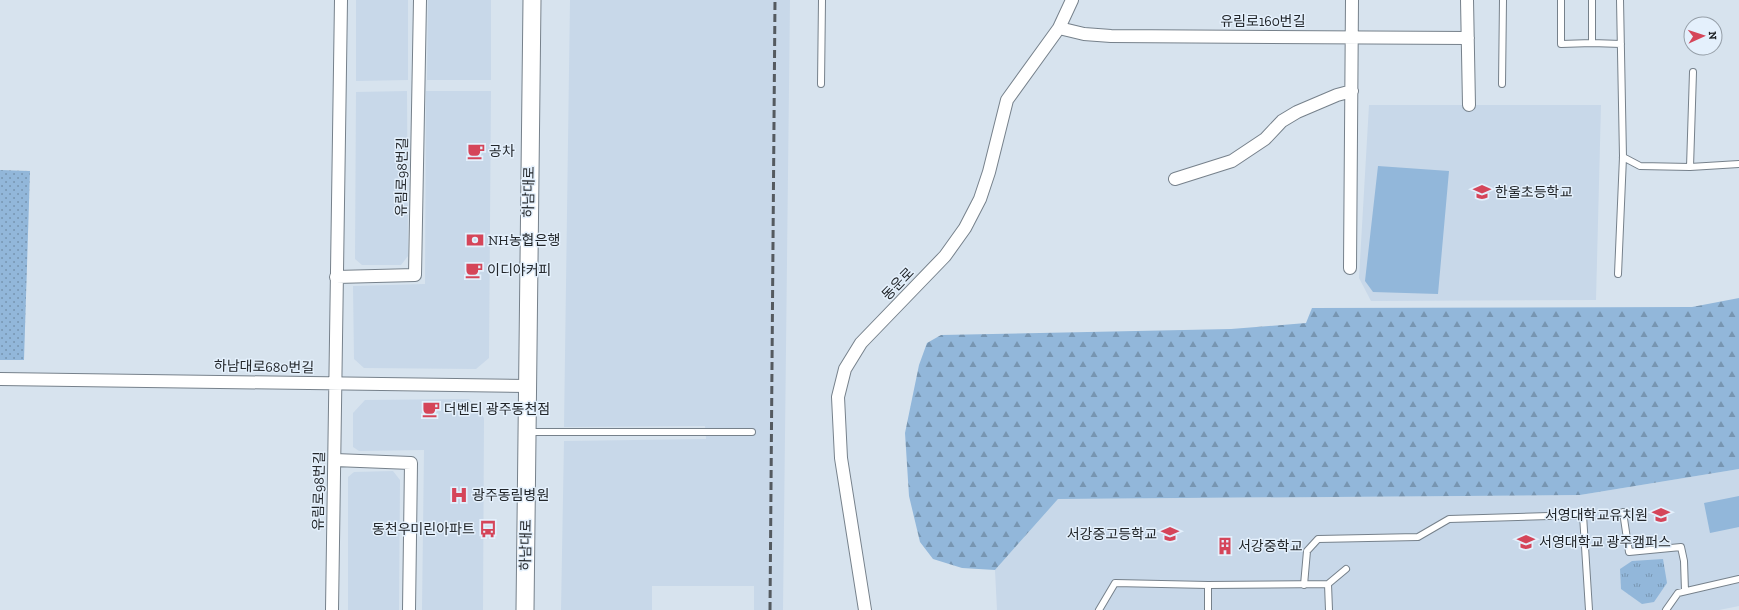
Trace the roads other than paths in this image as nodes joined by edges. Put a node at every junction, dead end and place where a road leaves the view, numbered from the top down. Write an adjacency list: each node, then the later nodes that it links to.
1 (341, 0): 28 (street, 유림로98번길)
2 (420, 0): 28 (street, 유림로98번길)
3 (532, 0): 31 (main road, 하남대로)
4 (822, 0): 18 (lane)
5 (1072, 0): 12 (street, 동운로)
6 (1352, 0): 13 (street)
7 (1467, 0): 14 (street)
8 (1503, 0): 19 (lane)
9 (1561, 0): 15 (lane)
10 (1592, 0): 15 (lane)
11 (1620, 0): 16 (lane)
12 (1058, 28): 13 (street, 유림로160번길); 45 (street, 동운로)
13 (1352, 37): 14 (street, 유림로160번길); 20 (street)
14 (1468, 38): 21 (street)
15 (1592, 43): 16 (lane)
16 (1622, 44): 22 (lane)
17 (1693, 72): 24 (lane)
18 (821, 84)
19 (1502, 84)
20 (1352, 91): 25 (street); 26 (street)
21 (1469, 105)
22 (1622, 157): 24 (lane); 27 (lane)
23 (1739, 164): 24 (lane)
24 (1690, 168)
25 (1175, 179)
26 (1350, 268)
27 (1618, 274)
28 (336, 277): 30 (street, 유림로98번길)
29 (0, 379): 30 (street, 하남대로680번길)
30 (336, 383): 31 (street, 하남대로680번길); 34 (street, 유림로98번길)
31 (527, 386): 32 (main road, 하남대로)
32 (527, 432): 33 (lane); 44 (main road, 하남대로)
33 (752, 432)
34 (335, 460): 42 (street, 유림로98번길); 43 (street)
35 (1623, 512): 41 (lane)
36 (1346, 569): 39 (lane)
37 (1739, 579): 41 (lane)
38 (1304, 584): 39 (lane); 40 (lane); 49 (lane)
39 (1328, 584): 48 (lane)
40 (1208, 585): 46 (lane); 47 (lane)
41 (1685, 591): 50 (lane)
42 (332, 610)
43 (409, 610)
44 (525, 610)
45 (865, 610)
46 (1099, 610)
47 (1208, 610)
48 (1329, 610)
49 (1589, 610)
50 (1666, 610)

